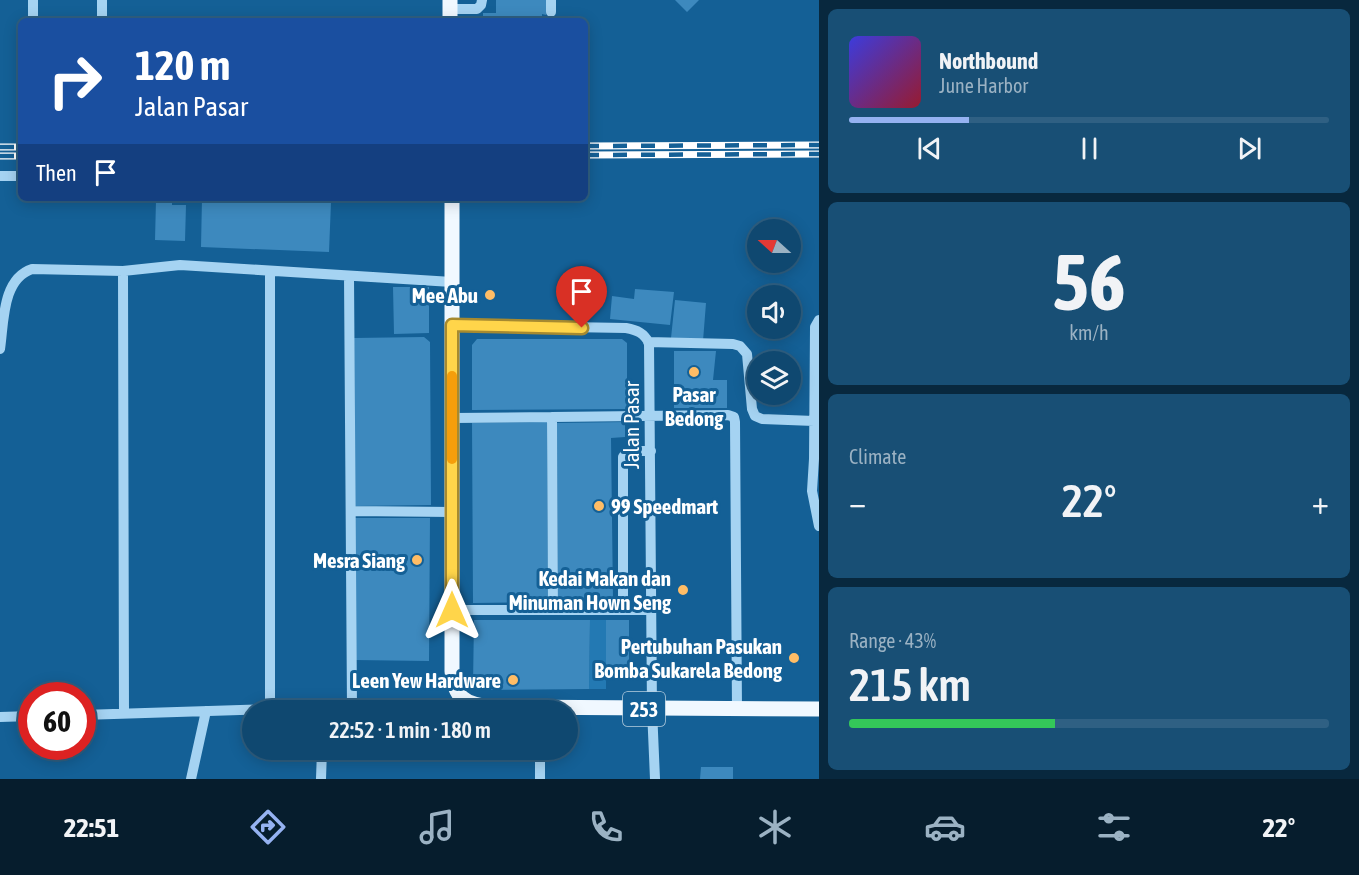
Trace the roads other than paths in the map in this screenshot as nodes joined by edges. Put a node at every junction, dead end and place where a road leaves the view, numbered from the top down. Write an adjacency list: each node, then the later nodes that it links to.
1 (33, 0): 7 (street)
2 (102, 0): 8 (street)
3 (482, 0): 5 (street)
4 (551, 0): 6 (street)
5 (450, 10)
6 (551, 12)
7 (33, 18)
8 (102, 18)
9 (0, 176): 10 (street)
10 (18, 176)
11 (452, 201): 15 (main road)
12 (123, 271): 13 (street); 19 (street); 41 (street)
13 (270, 271): 14 (street); 32 (street)
14 (350, 276): 15 (street); 25 (street)
15 (452, 282): 17 (main road)
16 (819, 320): 23 (street)
17 (452, 325): 18 (street); 22 (main road)
18 (648, 342): 20 (street, Jalan Pasar); 23 (street)
19 (0, 349)
20 (650, 416): 21 (street); 24 (street, Jalan Pasar); 37 (street)
21 (552, 417): 22 (street); 29 (street)
22 (453, 418): 26 (main road)
23 (814, 421): 27 (street)
24 (651, 451): 30 (street); 31 (street, Jalan Pasar)
25 (351, 511): 26 (street); 33 (street)
26 (452, 512): 28 (main road)
27 (819, 526)
28 (452, 610): 29 (street); 34 (main road)
29 (553, 610): 30 (street)
30 (622, 610): 31 (street)
31 (651, 610): 36 (street, Jalan Pasar)
32 (270, 700)
33 (352, 700)
34 (465, 700)
35 (578, 709): 36 (main road, 253)
36 (651, 709): 37 (main road, 253); 50 (street, Jalan Pasar)
37 (737, 709): 38 (main road, 253)
38 (819, 709)
39 (242, 710): 40 (street)
40 (206, 711): 41 (street); 47 (street)
41 (124, 713): 42 (street)
42 (96, 714)
43 (18, 716): 44 (street)
44 (0, 717)
45 (322, 760): 48 (street)
46 (540, 760): 49 (street)
47 (191, 779)
48 (321, 779)
49 (540, 779)
50 (655, 779)

